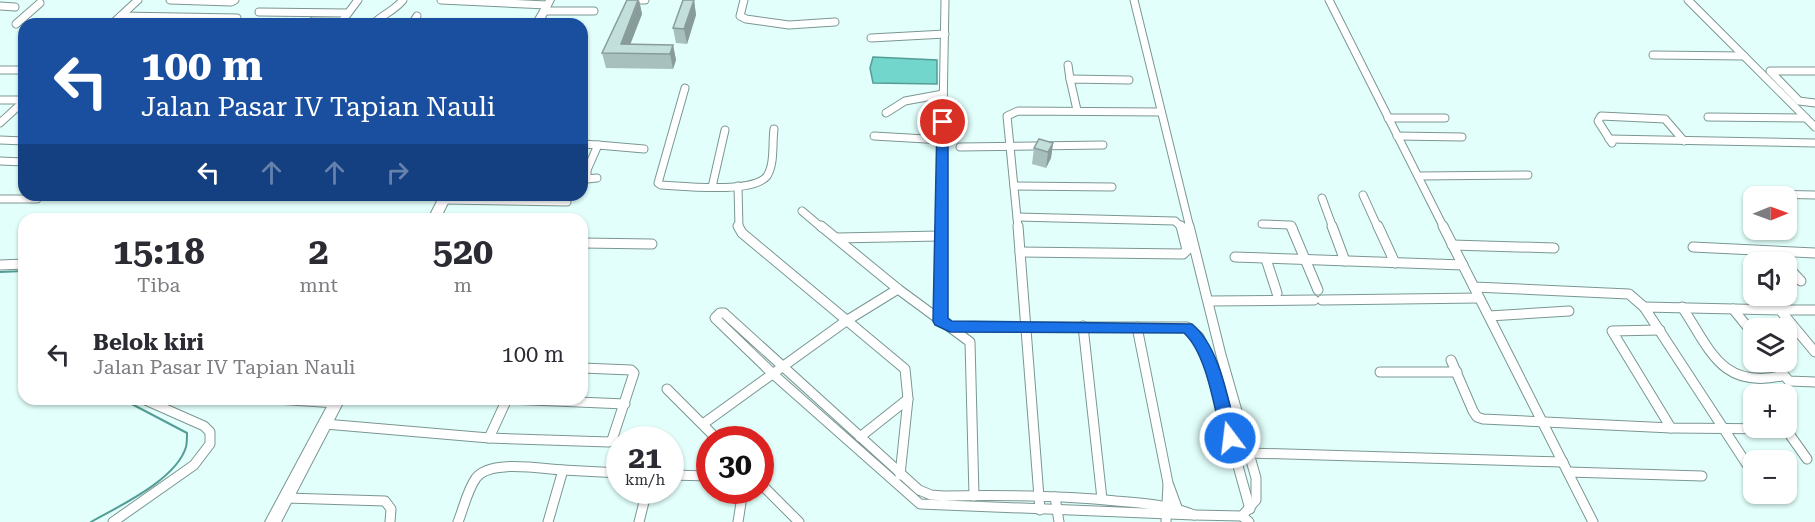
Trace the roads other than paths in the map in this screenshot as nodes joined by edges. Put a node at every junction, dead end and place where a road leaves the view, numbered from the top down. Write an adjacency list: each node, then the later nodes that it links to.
1 (138, 0): 21 (street)
2 (170, 0): 3 (street)
3 (235, 0)
4 (358, 0): 20 (street)
5 (441, 0): 15 (street)
6 (640, 0): 7 (street)
7 (645, 0)
8 (744, 0): 28 (street)
9 (945, 0): 29 (street)
10 (1134, 0): 48 (street)
11 (1329, 0): 51 (street)
12 (1688, 0): 32 (street)
13 (403, 1): 27 (street)
14 (40, 3): 22 (street)
15 (547, 5): 18 (street)
16 (0, 6): 17 (street)
17 (15, 7)
18 (594, 11)
19 (259, 12): 20 (street)
20 (347, 13): 26 (street)
21 (121, 16): 23 (street); 24 (street)
22 (24, 18)
23 (119, 18)
24 (201, 18): 25 (street)
25 (237, 18)
26 (344, 18)
27 (379, 18)
28 (835, 22)
29 (945, 34): 30 (street); 40 (street)
30 (871, 38)
31 (1653, 55): 32 (street)
32 (1744, 56): 53 (street)
33 (1068, 65): 37 (street)
34 (0, 70): 35 (street)
35 (18, 70)
36 (1815, 71): 43 (street)
37 (1070, 79): 38 (street); 45 (street)
38 (1129, 80)
39 (685, 88): 81 (street)
40 (943, 94): 49 (street); 62 (street)
41 (0, 100): 42 (street)
42 (18, 101)
43 (1815, 103)
44 (18, 107): 46 (street)
45 (1077, 110): 48 (street); 70 (street)
46 (14, 111): 47 (street); 54 (street)
47 (18, 111)
48 (1161, 111): 119 (street)
49 (886, 113)
50 (1708, 117): 53 (street)
51 (1388, 118): 52 (street); 59 (street)
52 (1444, 118)
53 (1806, 118): 55 (street)
54 (0, 123)
55 (1815, 127)
56 (774, 129): 79 (street)
57 (725, 130): 81 (street)
58 (874, 136): 62 (street)
59 (1397, 136): 60 (street); 76 (street)
60 (1462, 137)
61 (0, 140): 63 (street)
62 (943, 140): 94 (street)
63 (18, 141)
64 (1684, 141): 64 (street); 65 (street)
65 (1815, 142)
66 (588, 144): 67 (street)
67 (598, 145): 71 (street); 74 (street)
68 (1103, 145): 70 (street)
69 (960, 147): 70 (street)
70 (1011, 147): 80 (street)
71 (644, 149)
72 (0, 161): 73 (street)
73 (18, 162)
74 (588, 163)
75 (1528, 175): 76 (street)
76 (1418, 176): 98 (street)
77 (588, 178): 78 (street)
78 (597, 178)
79 (738, 186): 81 (street); 127 (street)
80 (1014, 186): 82 (street); 92 (street)
81 (712, 187)
82 (1112, 187)
83 (1363, 195): 108 (street)
84 (1797, 195): 85 (street)
85 (1815, 195)
86 (1322, 198): 107 (street)
87 (0, 200): 88 (street)
88 (18, 200)
89 (543, 201): 90 (street)
90 (567, 202)
91 (802, 211): 95 (street)
92 (1017, 217): 102 (street); 102 (street)
93 (1262, 224): 106 (street)
94 (940, 236): 95 (street); 128 (street)
95 (837, 238): 115 (street)
96 (588, 243): 97 (street)
97 (652, 244)
98 (1452, 245): 100 (street); 111 (street)
99 (1692, 247): 101 (street)
100 (1554, 248)
101 (1774, 251): 103 (street)
102 (1020, 252): 130 (street)
103 (1815, 253)
104 (1235, 257): 105 (street)
105 (1266, 259): 106 (street); 117 (street)
106 (1305, 260): 107 (street); 116 (street)
107 (1345, 261): 108 (street)
108 (1395, 263): 111 (street)
109 (18, 264): 110 (street)
110 (0, 265)
111 (1462, 265): 114 (street)
112 (1797, 277): 113 (street)
113 (1801, 281)
114 (1474, 287): 118 (street); 120 (street)
115 (898, 289): 127 (street); 128 (street)
116 (1318, 290)
117 (1277, 293)
118 (1479, 298): 119 (street); 126 (street)
119 (1209, 301): 161 (street)
120 (1644, 307): 121 (street); 134 (street)
121 (1682, 307): 122 (street); 143 (street)
122 (1733, 309): 123 (street); 129 (street)
123 (1780, 310): 124 (street); 135 (street)
124 (1815, 310)
125 (1569, 311): 126 (street)
126 (1489, 316): 152 (street)
127 (846, 321): 137 (street); 146 (street)
128 (940, 321): 132 (street)
129 (1743, 321)
130 (1025, 325): 131 (street); 132 (street); 171 (street)
131 (1083, 326): 133 (street); 176 (street)
132 (950, 327): 172 (street)
133 (1137, 327): 170 (street); 183 (street)
134 (1660, 330): 155 (street); 156 (street)
135 (1815, 352)
136 (1451, 360): 140 (street)
137 (783, 366): 142 (street); 142 (street); 158 (street)
138 (588, 368): 148 (street)
139 (1380, 372): 140 (street)
140 (1457, 372): 152 (street)
141 (1779, 372): 143 (street)
142 (772, 374): 154 (street); 179 (street)
143 (1781, 376): 144 (street)
144 (1815, 382)
145 (667, 388): 154 (street)
146 (908, 399): 158 (street); 168 (street)
147 (588, 402): 148 (street)
148 (625, 404): 159 (street)
149 (157, 405): 184 (street)
150 (335, 405): 153 (street)
151 (504, 405): 159 (street)
152 (1541, 420): 155 (street); 164 (street)
153 (325, 424): 159 (street); 175 (street)
154 (704, 424)
155 (1671, 428): 156 (street)
156 (1724, 428): 157 (street); 162 (street)
157 (1743, 428)
158 (860, 437): 168 (street)
159 (489, 438)
160 (1792, 438): 163 (street)
161 (1250, 453): 164 (street); 183 (street)
162 (1743, 458)
163 (1807, 459)
164 (1563, 462): 167 (street)
165 (562, 470): 166 (street); 187 (street); 188 (street)
166 (606, 472)
167 (1568, 472): 169 (street); 192 (street)
168 (900, 475): 172 (street)
169 (1702, 476)
170 (1168, 483): 180 (street); 181 (street)
171 (1039, 495): 172 (street); 174 (street); 179 (street)
172 (974, 496)
173 (774, 497): 191 (street)
174 (1054, 497): 176 (street); 182 (street)
175 (286, 498): 185 (street); 186 (street)
176 (1102, 499): 180 (street)
177 (644, 504): 189 (street)
178 (741, 504): 190 (street)
179 (1040, 510): 182 (street)
180 (1166, 514): 181 (street); 182 (street)
181 (1179, 515): 183 (street)
182 (1058, 516)
183 (1247, 516)
184 (113, 522)
185 (273, 522)
186 (390, 522)
187 (458, 522)
188 (548, 522)
189 (639, 522)
190 (738, 522)
191 (799, 522)
192 (1593, 522)

